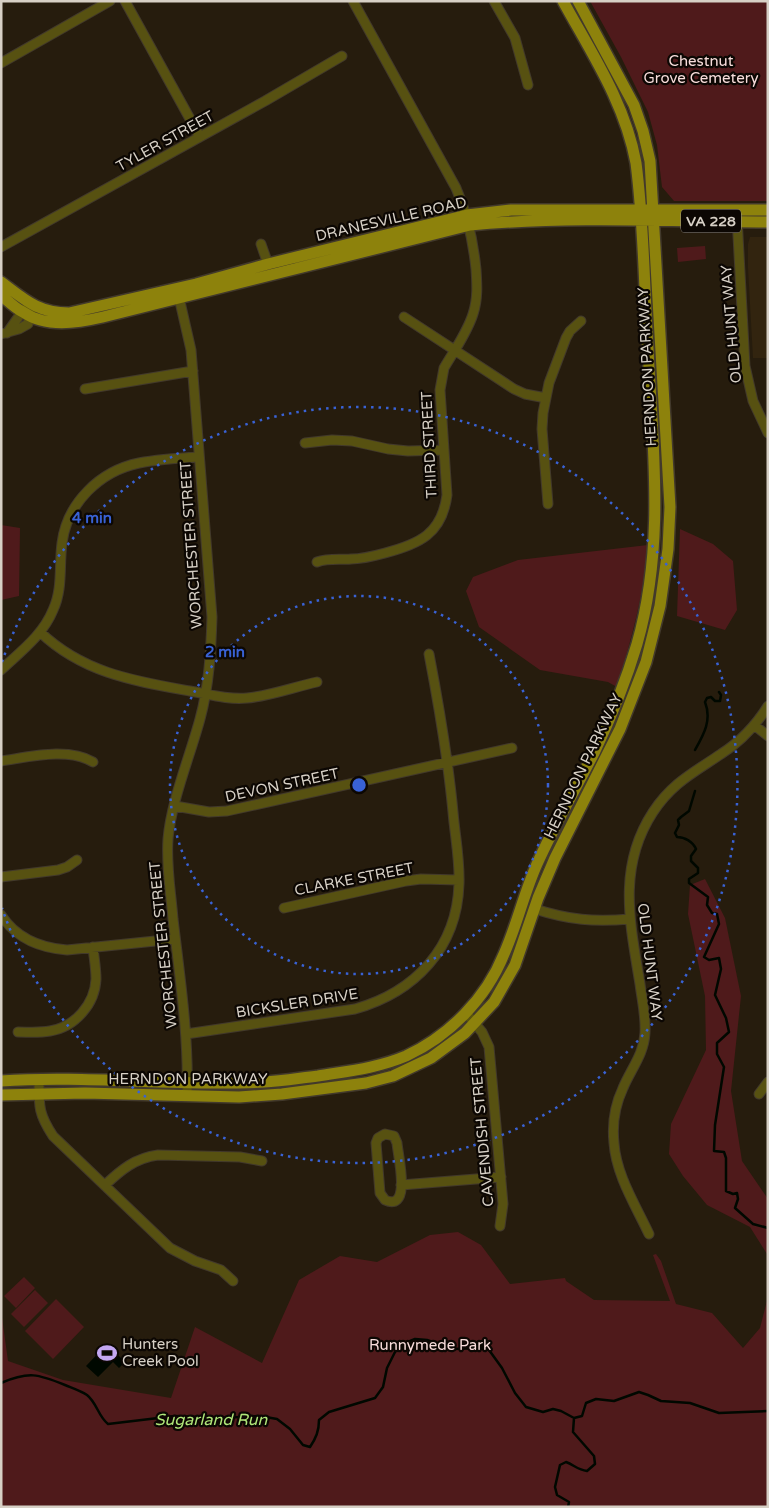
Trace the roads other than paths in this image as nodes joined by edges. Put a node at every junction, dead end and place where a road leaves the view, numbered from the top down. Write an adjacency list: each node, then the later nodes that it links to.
1 (110, 1): 8 (street)
2 (125, 1): 10 (street)
3 (352, 1): 15 (street, THIRD STREET)
4 (494, 1): 9 (street)
5 (563, 1): 13 (main road, HERNDON PARKWAY)
6 (578, 1): 14 (main road, HERNDON PARKWAY)
7 (342, 56): 10 (street, TYLER STREET)
8 (1, 63)
9 (528, 84)
10 (200, 137): 19 (street, TYLER STREET)
11 (737, 210): 12 (main road, DRANESVILLE ROAD / VA 228); 14 (main road, DRANESVILLE ROAD / VA 228); 16 (street, OLD HUNT WAY)
12 (768, 210)
13 (640, 215): 14 (main road, DRANESVILLE ROAD); 15 (main road, DRANESVILLE ROAD); 60 (main road, HERNDON PARKWAY)
14 (654, 215): 16 (main road, DRANESVILLE ROAD / VA 228); 55 (main road, HERNDON PARKWAY)
15 (468, 220): 20 (main road, DRANESVILLE ROAD); 22 (main road, DRANESVILLE ROAD); 28 (street, THIRD STREET)
16 (737, 222): 17 (main road, DRANESVILLE ROAD / VA 228); 32 (street, OLD HUNT WAY)
17 (768, 222)
18 (261, 244): 20 (street)
19 (1, 247)
20 (268, 264): 22 (main road, DRANESVILLE ROAD)
21 (1, 282): 24 (main road)
22 (178, 293): 24 (main road, DRANESVILLE ROAD); 29 (street, WORCHESTER STREET)
23 (1, 295): 24 (main road)
24 (28, 311): 27 (street)
25 (404, 316): 28 (street)
26 (581, 321): 31 (street)
27 (4, 333)
28 (454, 350): 31 (street); 34 (street, THIRD STREET)
29 (193, 371): 30 (street); 35 (street, WORCHESTER STREET)
30 (85, 390)
31 (546, 398): 36 (street)
32 (768, 433)
33 (305, 443): 34 (street)
34 (444, 450): 37 (street, THIRD STREET)
35 (200, 457): 38 (street); 42 (street, WORCHESTER STREET)
36 (548, 504)
37 (317, 562)
38 (40, 632): 40 (street); 42 (street)
39 (429, 654): 49 (street, BICKSLER DRIVE)
40 (1, 670)
41 (317, 682): 42 (street)
42 (205, 694): 50 (street, WORCHESTER STREET)
43 (768, 706): 44 (street, OLD HUNT WAY)
44 (754, 725): 45 (street); 57 (street, OLD HUNT WAY)
45 (768, 736)
46 (512, 748): 49 (street, DEVON STREET)
47 (1, 761): 48 (street)
48 (93, 762)
49 (449, 762): 50 (street, DEVON STREET); 53 (street, BICKSLER DRIVE)
50 (175, 806): 58 (street, WORCHESTER STREET)
51 (77, 860): 52 (street)
52 (1, 877)
53 (459, 880): 54 (street, CLARKE STREET); 63 (street, BICKSLER DRIVE)
54 (284, 908)
55 (535, 908): 57 (street); 61 (main road, HERNDON PARKWAY)
56 (1, 915): 59 (street)
57 (630, 919): 77 (street, OLD HUNT WAY)
58 (175, 939): 59 (street); 63 (street, WORCHESTER STREET)
59 (93, 947): 62 (street)
60 (466, 1013): 61 (street, CAVENDISH STREET); 66 (main road, HERNDON PARKWAY)
61 (475, 1024): 71 (main road, HERNDON PARKWAY); 73 (street, CAVENDISH STREET)
62 (18, 1032)
63 (186, 1034): 66 (street, WORCHESTER STREET)
64 (39, 1079): 65 (main road, HERNDON PARKWAY); 66 (main road, HERNDON PARKWAY); 68 (street)
65 (1, 1081)
66 (188, 1082): 71 (street, WORCHESTER STREET)
67 (768, 1082): 69 (street)
68 (39, 1094): 70 (main road, HERNDON PARKWAY); 71 (main road, HERNDON PARKWAY); 74 (street)
69 (759, 1094)
70 (1, 1095)
71 (187, 1096)
72 (262, 1161): 74 (street)
73 (501, 1177): 75 (street); 76 (street, CAVENDISH STREET)
74 (105, 1185): 78 (street)
75 (401, 1185): 75 (street)
76 (500, 1226)
77 (649, 1234)
78 (233, 1280)

